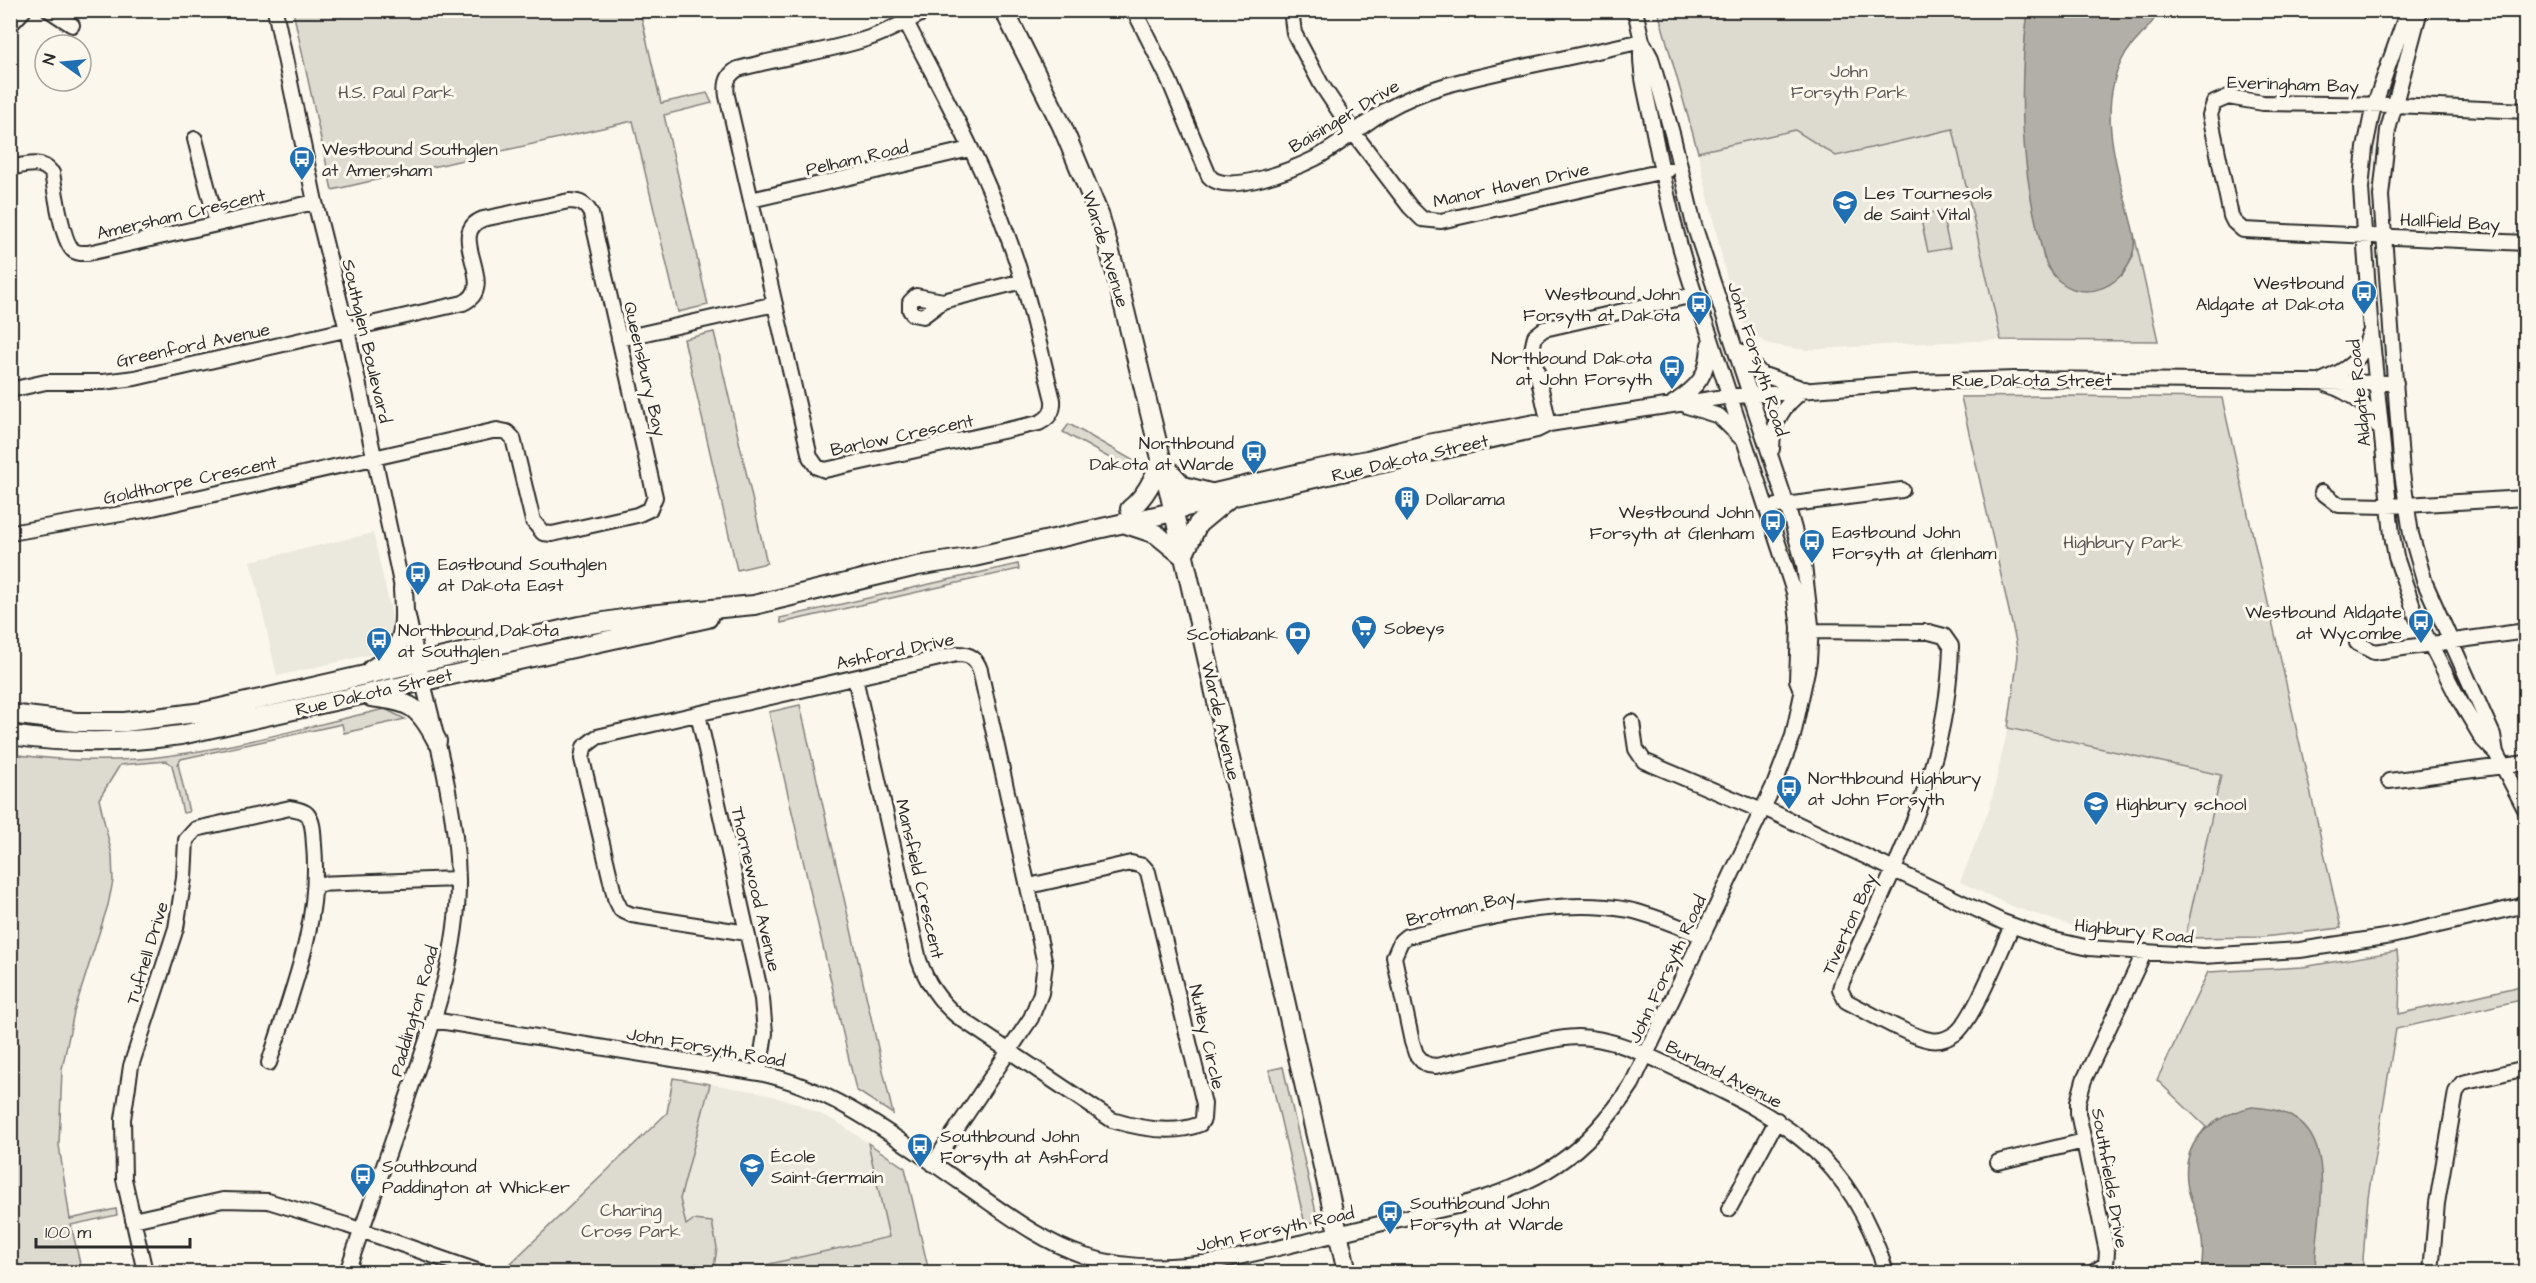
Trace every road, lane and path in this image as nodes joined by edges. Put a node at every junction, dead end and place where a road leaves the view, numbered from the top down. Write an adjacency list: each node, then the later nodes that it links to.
1 (24, 10): 12 (street)
2 (49, 10): 13 (street)
3 (275, 10): 24 (street, Southglen Boulevard)
4 (928, 10): 11 (street, Barlow Crescent)
5 (1004, 10): 50 (main road, Warde Avenue)
6 (1134, 10): 17 (street, Baisinger Drive)
7 (1291, 10): 17 (street, Manor Haven Drive)
8 (1635, 10): 14 (street, John Forsyth Road)
9 (2408, 10): 15 (street, Aldgate Road)
10 (2420, 10): 15 (street, Aldgate Road)
11 (903, 16): 19 (street, Barlow Crescent); 23 (street, Barlow Crescent)
12 (10, 25)
13 (72, 25)
14 (1642, 41): 17 (street, Baisinger Drive); 20 (street, John Forsyth Road); 22 (street, John Forsyth Road)
15 (2385, 105): 16 (street); 26 (street, Aldgate Road); 26 (street, Aldgate Road); 26 (street, Everingham Bay)
16 (2526, 111)
17 (1353, 132): 22 (street, Manor Haven Drive)
18 (195, 139): 25 (street)
19 (970, 149): 23 (street, Pelham Road); 28 (street, Barlow Crescent)
20 (1681, 167): 22 (street, Manor Haven Drive); 36 (street, John Forsyth Road)
21 (10, 168): 25 (street, Amersham Crescent)
22 (1662, 171): 29 (street, John Forsyth Road)
23 (751, 200): 31 (street, Barlow Crescent)
24 (315, 202): 25 (street, Amersham Crescent); 33 (street, Southglen Boulevard)
25 (217, 224)
26 (2373, 237): 27 (street, Hallfield Bay); 32 (street, Aldgate Road); 39 (street, Aldgate Road)
27 (2526, 243)
28 (1023, 281): 30 (street); 31 (street, Barlow Crescent)
29 (1694, 296): 34 (street, John Forsyth Road); 45 (street)
30 (943, 301)
31 (775, 304): 35 (street)
32 (2370, 327): 37 (street); 38 (street, Aldgate Road)
33 (347, 330): 35 (street, Queensbury Bay); 40 (street, Greenford Avenue); 48 (street, Southglen Boulevard)
34 (1709, 333): 43 (street, John Forsyth Road); 44 (street)
35 (619, 339): 48 (street, Queensbury Bay)
36 (1733, 342): 41 (street); 42 (street, John Forsyth Road)
37 (2317, 382): 38 (street, Rue Dakota Street); 41 (street, Rue Dakota Street); 46 (street)
38 (2376, 383): 39 (street, Rue Dakota Street); 46 (street, Aldgate Road)
39 (2396, 383): 57 (street, Aldgate Road)
40 (10, 390)
41 (1805, 390): 42 (street, Rue Dakota Street); 49 (street)
42 (1750, 394): 43 (street, Rue Dakota Street); 49 (street, John Forsyth Road)
43 (1730, 396): 44 (street, Rue Dakota Street); 47 (street, John Forsyth Road)
44 (1670, 405): 45 (street, Rue Dakota Street); 47 (street)
45 (1549, 424): 52 (street, Rue Dakota Street); 55 (street, Rue Dakota Street)
46 (2381, 434): 57 (street, Aldgate Road)
47 (1746, 443): 64 (street, John Forsyth Road)
48 (375, 457): 60 (street, Goldthorpe Crescent); 62 (street, Southglen Boulevard)
49 (1772, 459): 56 (street, John Forsyth Road)
50 (1161, 461): 52 (main road); 58 (main road, Warde Avenue); 59 (main road)
51 (1902, 490): 56 (street)
52 (1210, 492): 58 (street, Rue Dakota Street)
53 (2322, 492): 57 (street)
54 (2526, 498): 57 (street)
55 (1228, 499): 58 (street, Rue Dakota Street); 61 (main road)
56 (1782, 505): 64 (street, John Forsyth Road)
57 (2398, 505): 66 (street, Aldgate Road); 66 (street, Aldgate Road)
58 (1172, 506): 59 (main road, Rue Dakota Street); 61 (main road, Warde Avenue)
59 (1126, 516): 61 (main road); 63 (main road, Rue Dakota Street)
60 (10, 533)
61 (1183, 556): 106 (main road, Warde Avenue)
62 (403, 589): 68 (street, Southglen Boulevard); 69 (main road)
63 (732, 609): 68 (main road, Rue Dakota Street); 71 (main road, Rue Dakota Street)
64 (1805, 631): 82 (street, John Forsyth Road); 84 (street)
65 (2526, 631): 66 (street)
66 (2440, 643): 67 (street); 78 (street, Aldgate Road); 78 (street, Aldgate Road)
67 (2357, 644)
68 (418, 662): 69 (main road, Rue Dakota Street); 71 (street, Southglen Boulevard)
69 (362, 675): 73 (main road, Rue Dakota Street)
70 (855, 678): 74 (street, Ashford Drive); 87 (street, Ashford Drive); 94 (street, Mansfield Crescent)
71 (422, 681): 72 (main road, Rue Dakota Street); 77 (street, Paddington Road)
72 (357, 695): 76 (main road, Rue Dakota Street); 77 (main road)
73 (10, 714)
74 (698, 714): 90 (street, Thornewood Avenue); 90 (street, Ashford Drive)
75 (1632, 722): 82 (street, Highbury Road)
76 (10, 735)
77 (437, 741): 85 (street, Paddington Road)
78 (2496, 753): 80 (street, Aldgate Road)
79 (2526, 763): 80 (street)
80 (2503, 767): 81 (street); 83 (street, Aldgate Road)
81 (2389, 781)
82 (1763, 809): 84 (street, Highbury Road); 91 (street, John Forsyth Road)
83 (2526, 811)
84 (1893, 870): 89 (street, Highbury Road); 89 (street, Tiverton Bay)
85 (458, 879): 86 (street); 93 (street, Paddington Road)
86 (316, 884): 96 (street, Tufnell Drive); 104 (street, Tufnell Drive)
87 (1029, 886): 94 (street, Ashford Drive); 94 (street, Nutley Circle)
88 (2526, 905): 92 (street, Highbury Road)
89 (2012, 926): 92 (street, Highbury Road)
90 (747, 933): 98 (street, Thornewood Avenue)
91 (1703, 936): 95 (street, John Forsyth Road); 95 (street, Brotman Bay)
92 (2144, 953): 100 (street, Southfields Drive)
93 (433, 1020): 98 (street, John Forsyth Road); 105 (street, Paddington Road)
94 (1008, 1051): 102 (street, Ashford Drive)
95 (1646, 1055): 99 (street, Burland Avenue); 106 (street, John Forsyth Road)
96 (268, 1063)
97 (2526, 1068): 113 (street)
98 (759, 1073): 102 (street, John Forsyth Road)
99 (1777, 1120): 103 (street); 111 (street, Burland Avenue)
100 (2084, 1141): 101 (street); 112 (street, Southfields Drive)
101 (1998, 1162)
102 (933, 1164): 106 (street, John Forsyth Road)
103 (1729, 1209)
104 (133, 1220): 105 (street); 107 (street, Tufnell Drive)
105 (362, 1231): 108 (street, Paddington Road); 109 (street)
106 (1338, 1234): 110 (main road, Warde Avenue)
107 (145, 1272)
108 (348, 1272)
109 (480, 1272)
110 (1347, 1272)
111 (1886, 1272)
112 (2094, 1272)
113 (2431, 1272)

